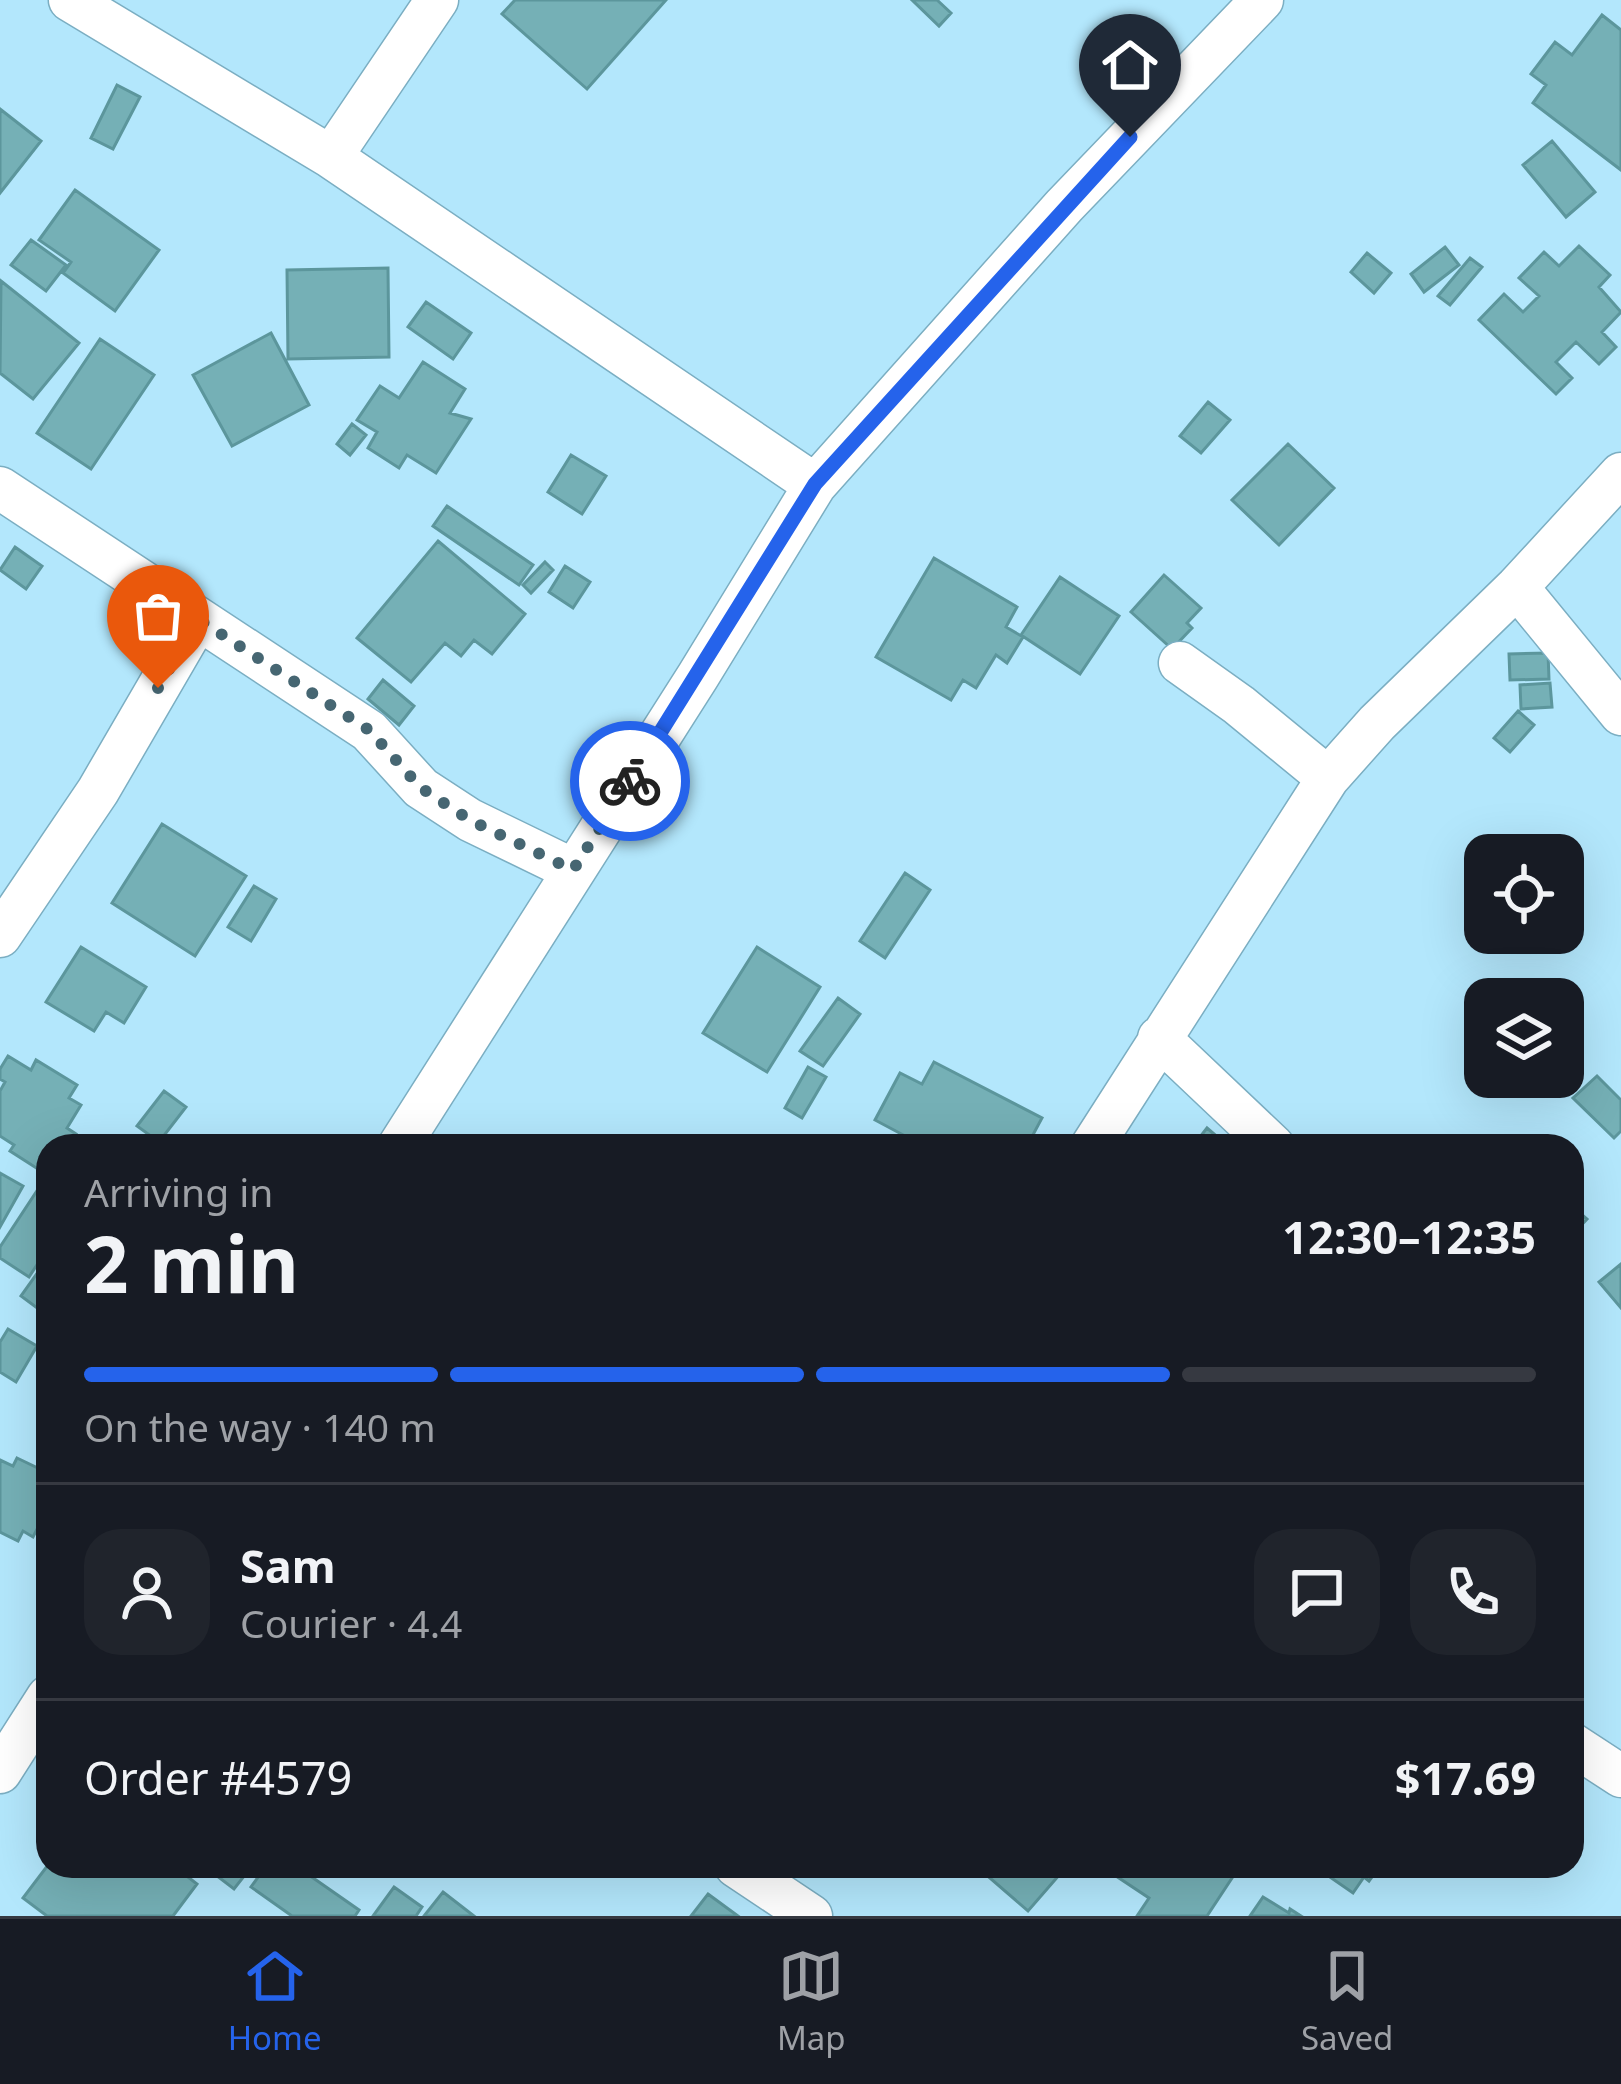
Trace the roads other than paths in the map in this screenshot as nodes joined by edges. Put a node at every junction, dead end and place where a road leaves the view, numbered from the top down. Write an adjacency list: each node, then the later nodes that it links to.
1 (70, 0): 4 (street)
2 (437, 0): 4 (street)
3 (1262, 0): 6 (street)
4 (331, 157): 6 (street)
5 (1621, 474): 8 (street)
6 (815, 484): 13 (street)
7 (0, 488): 9 (street)
8 (1517, 587): 11 (street); 12 (street)
9 (198, 619): 13 (street); 14 (street)
10 (1180, 663): 12 (street)
11 (1621, 714)
12 (1328, 778): 15 (street)
13 (573, 870): 16 (street)
14 (0, 936)
15 (1159, 1038): 17 (street); 18 (street)
16 (407, 1134)
17 (1099, 1134)
18 (1260, 1134)
19 (36, 1716): 21 (street)
20 (1584, 1752): 22 (street)
21 (0, 1772)
22 (1621, 1776)
23 (754, 1878): 24 (street)
24 (812, 1916)

